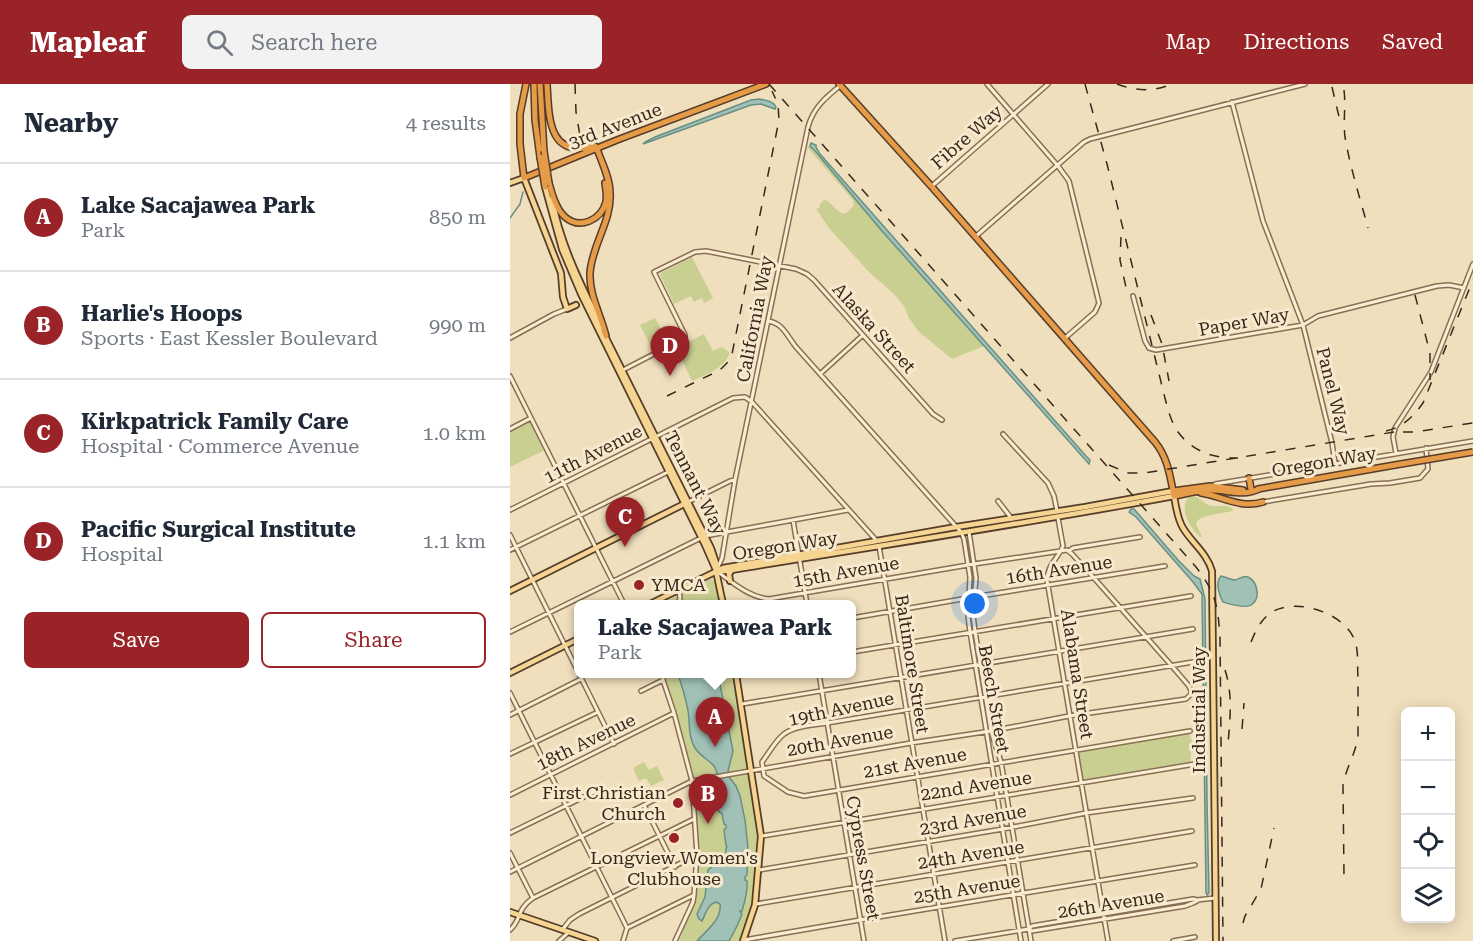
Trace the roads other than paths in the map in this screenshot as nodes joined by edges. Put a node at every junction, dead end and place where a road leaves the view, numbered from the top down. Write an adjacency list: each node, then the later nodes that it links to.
1 (526, 84): 16 (highway)
2 (534, 84): 14 (highway, Tennant Way)
3 (540, 84): 14 (highway, Tennant Way)
4 (547, 84): 12 (highway)
5 (766, 84): 12 (highway, 3rd Avenue)
6 (840, 84): 19 (highway); 22 (street, California Way)
7 (987, 84): 11 (street)
8 (1305, 84): 10 (street)
9 (1047, 85): 11 (street, Fibre Way)
10 (1232, 102): 15 (street); 30 (street, Panel Way)
11 (1014, 114): 15 (street); 19 (street, Fibre Way)
12 (617, 140): 13 (highway, 3rd Avenue)
13 (595, 150): 16 (highway, 3rd Avenue); 18 (highway); 32 (highway)
14 (542, 154): 18 (highway, Tennant Way, bridge)
15 (1058, 166): 20 (street); 34 (street)
16 (524, 178): 17 (main road, 3rd Avenue); 28 (main road)
17 (510, 183)
18 (548, 186): 24 (main road, Tennant Way); 32 (main road, Tennant Way)
19 (932, 187): 20 (highway)
20 (975, 237): 34 (highway)
21 (1473, 264): 23 (street)
22 (780, 265): 29 (street, California Way); 31 (street, Alaska Street); 35 (street, Alaska Street)
23 (1464, 288): 30 (street, Paper Way); 47 (street)
24 (580, 294): 26 (main road); 27 (main road, Tennant Way)
25 (1133, 296): 30 (street, Paper Way)
26 (576, 305): 27 (main road); 28 (main road)
27 (587, 308): 35 (main road, Tennant Way)
28 (567, 309): 33 (street)
29 (768, 321): 36 (street); 40 (street, California Way)
30 (1303, 325): 52 (street, Panel Way)
31 (863, 335): 36 (street); 42 (street, Alaska Street)
32 (606, 336): 35 (main road, Tennant Way)
33 (510, 338)
34 (1064, 339): 59 (highway)
35 (621, 371): 45 (main road, Tennant Way)
36 (819, 374): 68 (street)
37 (510, 376): 38 (street)
38 (514, 385): 39 (street); 41 (street)
39 (510, 388)
40 (752, 402): 45 (street, 11th Avenue); 55 (street, California Way); 65 (street)
41 (531, 418): 43 (street); 56 (street)
42 (942, 420)
43 (510, 429)
44 (1003, 434): 66 (street)
45 (654, 438): 53 (main road, Tennant Way); 56 (street, 11th Avenue)
46 (1473, 441): 48 (street)
47 (1394, 445): 49 (street); 51 (street)
48 (1426, 448): 49 (street); 62 (street)
49 (1404, 452): 51 (street)
50 (1473, 452): 58 (highway, Oregon Way, bridge)
51 (1396, 453): 52 (street)
52 (1335, 463): 54 (street)
53 (671, 471): 63 (main road, Tennant Way); 67 (street)
54 (1249, 478): 57 (street); 58 (highway)
55 (735, 480): 63 (street); 73 (street, California Way)
56 (564, 484): 64 (street, 11th Avenue); 67 (street)
57 (1215, 484)
58 (1255, 490): 59 (highway, Oregon Way); 60 (highway, Oregon Way); 62 (highway)
59 (1173, 493): 60 (highway, Oregon Way); 66 (main road, Oregon Way); 210 (main road, Industrial Way)
60 (1194, 493): 62 (highway)
61 (998, 501): 69 (street)
62 (1263, 502)
63 (686, 503): 78 (main road, Tennant Way); 83 (main road)
64 (510, 510)
65 (848, 510): 70 (street); 80 (street)
66 (1057, 514): 69 (main road, Oregon Way); 74 (main road, Oregon Way); 85 (street)
67 (580, 515): 82 (street); 83 (street)
68 (949, 519): 71 (street); 72 (main road)
69 (1012, 519): 71 (main road, Oregon Way)
70 (793, 520): 73 (street); 87 (street)
71 (956, 527): 72 (main road, Oregon Way); 75 (street); 77 (main road)
72 (946, 529): 80 (main road, Oregon Way)
73 (727, 531): 78 (street); 92 (street, California Way)
74 (969, 531): 75 (main road, Oregon Way); 81 (street, Beech Street)
75 (961, 532): 77 (main road, Oregon Way); 81 (street); 89 (street, Beech Street)
76 (510, 535): 82 (street)
77 (941, 536): 80 (main road, Oregon Way)
78 (703, 537): 92 (main road, Tennant Way); 97 (street)
79 (1140, 537): 86 (street)
80 (878, 543): 87 (main road, Oregon Way); 96 (street, Baltimore Street)
81 (971, 543): 88 (street, Beech Street)
82 (516, 547): 84 (street); 94 (street)
83 (596, 548): 94 (main road); 97 (street)
84 (510, 550)
85 (1061, 550): 86 (street, 15th Avenue); 88 (street, 15th Avenue); 100 (street, Alabama Street)
86 (1069, 551): 93 (street)
87 (799, 556): 91 (main road, Oregon Way); 92 (main road, Oregon Way); 103 (street)
88 (974, 564): 89 (street, 15th Avenue); 105 (street, Beech Street)
89 (969, 565): 96 (street, 15th Avenue); 106 (street, Beech Street)
90 (1165, 566): 93 (street, 16th Avenue)
91 (732, 570): 92 (main road, Oregon Way); 98 (main road)
92 (716, 571): 95 (main road); 98 (street, 15th Avenue); 99 (main road, Tennant Way)
93 (1094, 578): 100 (street, 16th Avenue); 112 (street)
94 (532, 579): 102 (main road); 113 (street)
95 (701, 579): 99 (main road); 101 (main road)
96 (885, 579): 103 (street, 15th Avenue); 114 (street, Baltimore Street)
97 (612, 580): 107 (street); 113 (street)
98 (730, 580): 99 (street); 103 (street, 15th Avenue)
99 (719, 585): 110 (main road, Tennant Way)
100 (1048, 586): 105 (street, 16th Avenue); 116 (street, Alabama Street)
101 (679, 590): 108 (main road); 109 (street)
102 (510, 591)
103 (805, 593): 111 (street)
104 (1191, 596): 112 (street)
105 (974, 597): 106 (street, 16th Avenue); 118 (street, Beech Street)
106 (969, 598): 114 (street, 16th Avenue); 120 (street, Beech Street)
107 (622, 600)
108 (658, 600)
109 (679, 600)
110 (722, 600)
111 (806, 600)
112 (1120, 607): 116 (street); 121 (street)
113 (548, 612): 119 (street); 124 (street)
114 (889, 612): 115 (street, 16th Avenue); 123 (street, Baltimore Street)
115 (856, 617)
116 (1054, 618): 118 (street); 126 (street, Alabama Street)
117 (1193, 629): 121 (street)
118 (975, 631): 120 (street); 128 (street, Beech Street)
119 (510, 632)
120 (969, 632): 123 (street); 130 (street, Beech Street)
121 (1146, 637): 126 (street); 131 (street)
122 (574, 641): 124 (main road)
123 (895, 645): 125 (street); 135 (street, Baltimore Street)
124 (564, 646): 129 (street); 132 (main road)
125 (856, 651)
126 (1059, 651): 128 (street); 138 (street, Alabama Street)
127 (1193, 662): 131 (street, 19th Avenue)
128 (980, 664): 130 (street); 142 (street, Beech Street)
129 (574, 665)
130 (975, 665): 135 (street); 143 (street, Beech Street)
131 (1171, 665): 138 (street, 19th Avenue); 150 (street, 20th Avenue)
132 (510, 673)
133 (737, 678): 144 (main road)
134 (820, 678): 139 (street, Cypress Street)
135 (900, 678): 139 (street); 145 (street, Baltimore Street)
136 (581, 679): 146 (street); 147 (street)
137 (663, 680): 140 (street); 148 (street)
138 (1064, 684): 142 (street, 19th Avenue); 150 (street, Alabama Street)
139 (822, 691): 144 (street); 151 (street, Cypress Street)
140 (641, 692)
141 (510, 693): 146 (street)
142 (986, 696): 143 (street, 19th Avenue); 152 (street, Beech Street)
143 (980, 697): 145 (street, 19th Avenue); 154 (street, Beech Street)
144 (742, 704): 165 (main road)
145 (906, 710): 151 (street, 19th Avenue); 156 (street, Baltimore Street)
146 (519, 711): 149 (street); 155 (street)
147 (598, 712): 155 (street); 157 (street)
148 (674, 713): 157 (street, 18th Avenue); 168 (street)
149 (510, 715)
150 (1069, 716): 152 (street, 20th Avenue); 158 (street, Alabama Street)
151 (827, 723): 160 (street, Cypress Street); 164 (street, 19th Avenue)
152 (991, 731): 154 (street, 20th Avenue); 161 (street, Beech Street)
153 (1190, 731): 158 (street, 21st Avenue)
154 (986, 732): 156 (street, 20th Avenue); 162 (street, Beech Street)
155 (534, 742): 159 (street); 166 (street)
156 (911, 743): 160 (street, 20th Avenue); 167 (street, Baltimore Street)
157 (614, 744): 166 (street, 18th Avenue)
158 (1076, 751): 161 (street, 21st Avenue); 169 (street, Alabama Street)
159 (510, 754)
160 (833, 756): 164 (street, 20th Avenue); 171 (street, Cypress Street)
161 (1001, 762): 162 (street, 21st Avenue); 173 (street, Beech Street)
162 (992, 764): 167 (street, 21st Avenue); 174 (street, Beech Street)
163 (1195, 764): 169 (street, 22nd Avenue)
164 (763, 768): 165 (street, 20th Avenue); 171 (street, 21st Avenue)
165 (751, 770): 168 (street, 20th Avenue); 188 (main road)
166 (550, 774): 172 (street, 18th Avenue); 177 (street)
167 (917, 776): 171 (street, 21st Avenue); 178 (street, Baltimore Street)
168 (692, 780): 176 (street, 20th Avenue); 180 (street)
169 (1081, 782): 173 (street, 22nd Avenue); 179 (street, Alabama Street)
170 (600, 789): 177 (street)
171 (838, 790): 181 (street, Cypress Street)
172 (510, 795)
173 (1007, 795): 174 (street, 22nd Avenue); 182 (street, Beech Street)
174 (997, 797): 178 (street, 22nd Avenue); 183 (street, Beech Street)
175 (1193, 798): 179 (street, 23rd Avenue)
176 (644, 805): 186 (street, 20th Avenue); 187 (street)
177 (566, 806): 185 (street); 186 (street)
178 (923, 809): 181 (street, 22nd Avenue); 189 (street, Baltimore Street)
179 (1086, 813): 182 (street, 23rd Avenue); 190 (street, Alabama Street)
180 (694, 819): 187 (street); 193 (street)
181 (844, 822): 188 (street, 22nd Avenue); 192 (street, Cypress Street)
182 (1012, 827): 183 (street, 23rd Avenue); 194 (street, Beech Street)
183 (1003, 829): 189 (street, 23rd Avenue); 195 (street, Beech Street)
184 (1192, 831): 190 (street, 24th Avenue)
185 (510, 833)
186 (580, 836): 197 (street); 199 (street, 20th Avenue)
187 (660, 836): 197 (street); 198 (street)
188 (761, 836): 200 (main road)
189 (928, 841): 192 (street, 23rd Avenue); 202 (street, Baltimore Street)
190 (1091, 848): 194 (street, 24th Avenue); 203 (street, Alabama Street)
191 (510, 853): 199 (street)
192 (850, 854): 200 (street, 23rd Avenue); 204 (street, Cypress Street)
193 (697, 855): 198 (street); 206 (street)
194 (1018, 861): 195 (street, 24th Avenue); 205 (street, Beech Street)
195 (1008, 862): 202 (street, 24th Avenue); 207 (street, Beech Street)
196 (1196, 865): 203 (street, 25th Avenue)
197 (596, 867): 208 (street); 209 (street)
198 (675, 867): 209 (street)
199 (518, 868): 201 (street, 20th Avenue); 208 (street)
200 (759, 870): 212 (main road)
201 (510, 872)
202 (934, 875): 204 (street, 24th Avenue); 213 (street, Baltimore Street)
203 (1097, 881): 205 (street, 25th Avenue); 215 (street, Alabama Street)
204 (855, 887): 212 (street, 24th Avenue); 218 (street, Cypress Street)
205 (1023, 893): 207 (street, 25th Avenue); 220 (street, Beech Street)
206 (694, 895): 219 (street); 228 (street)
207 (1014, 895): 213 (street, 25th Avenue); 222 (street, Beech Street)
208 (533, 898): 216 (street)
209 (612, 898): 219 (street); 223 (street)
210 (1215, 898): 211 (street, 26th Avenue); 237 (main road, Industrial Way)
211 (1197, 900): 215 (street, 26th Avenue); 217 (street, 26th Avenue)
212 (755, 904): 229 (main road)
213 (939, 907): 218 (street, 25th Avenue); 231 (street, Baltimore Street)
214 (510, 912): 216 (main road)
215 (1103, 914): 217 (street, Alabama Street); 220 (street, 26th Avenue)
216 (519, 915): 221 (street); 223 (main road)
217 (1104, 919): 220 (street, 26th Avenue); 235 (street, Alabama Street)
218 (860, 920): 229 (street, 25th Avenue); 230 (street, Cypress Street)
219 (627, 928): 227 (street)
220 (1029, 929): 222 (street, 26th Avenue); 234 (street, Beech Street)
221 (510, 930)
222 (1020, 930): 232 (street, 26th Avenue); 233 (street, Beech Street)
223 (566, 931): 225 (street); 226 (main road)
224 (1196, 937): 236 (street)
225 (559, 941)
226 (595, 941)
227 (623, 941)
228 (675, 941)
229 (744, 941)
230 (864, 941)
231 (945, 941)
232 (955, 941)
233 (1022, 941)
234 (1031, 941)
235 (1108, 941)
236 (1173, 941)
237 (1216, 941)

